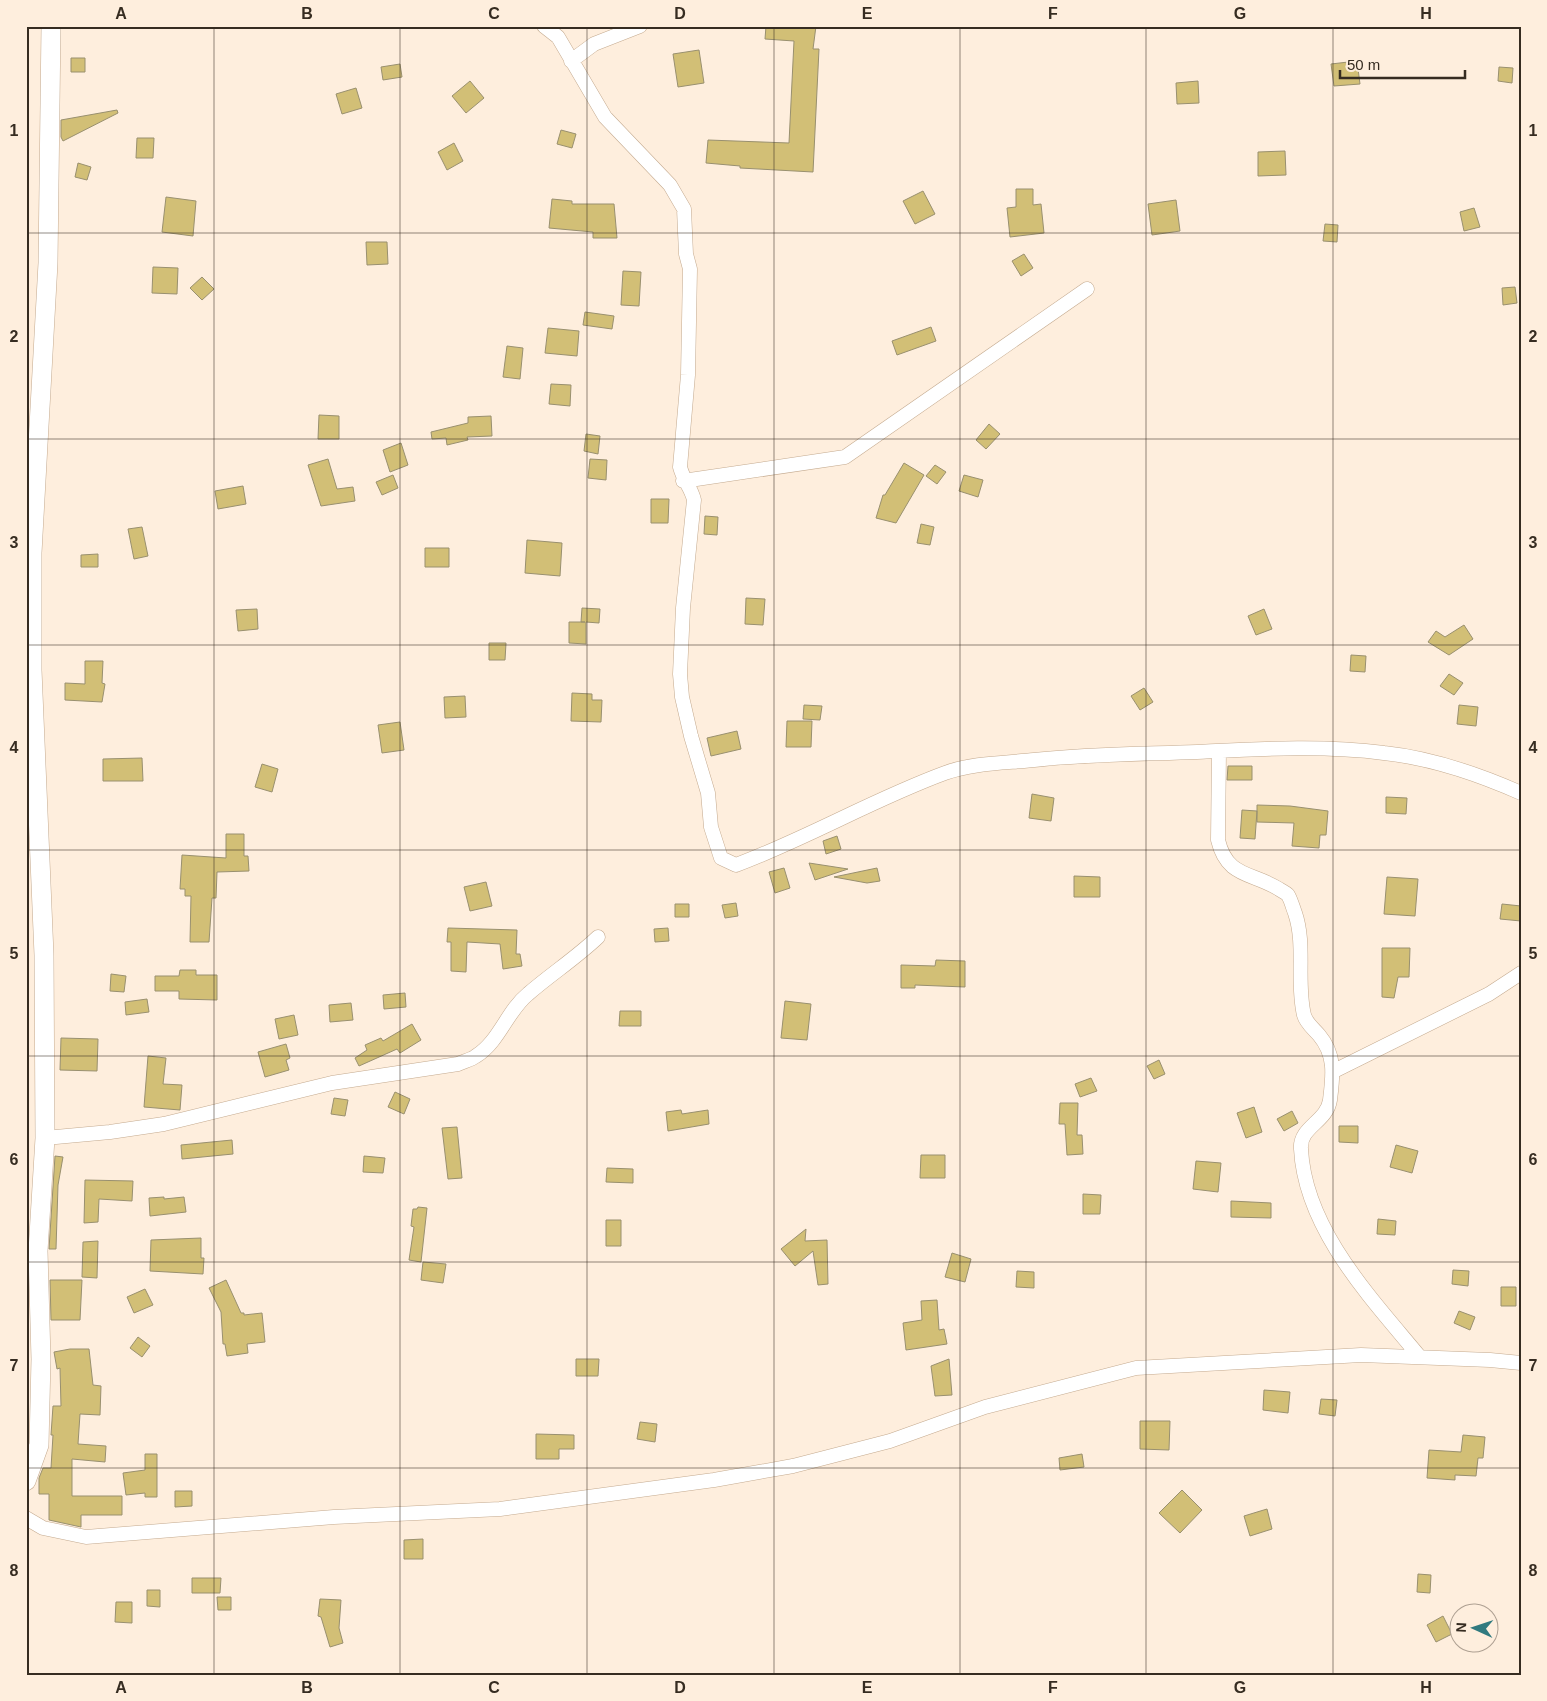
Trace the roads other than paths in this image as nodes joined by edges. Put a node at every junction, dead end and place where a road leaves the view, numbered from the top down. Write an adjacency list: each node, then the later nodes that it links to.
1 (51, 26): 7 (main road)
2 (544, 26): 4 (street)
3 (640, 26): 4 (street)
4 (571, 61): 6 (street)
5 (1087, 289): 6 (street)
6 (683, 481): 8 (street)
7 (29, 552): 13 (main road)
8 (1219, 751): 9 (street); 12 (street)
9 (1521, 793)
10 (598, 937): 13 (street)
11 (1521, 974): 12 (street)
12 (1334, 1072): 14 (street)
13 (45, 1138): 16 (main road)
14 (1419, 1356): 15 (street); 17 (street)
15 (1521, 1363)
16 (26, 1481)
17 (26, 1518)

